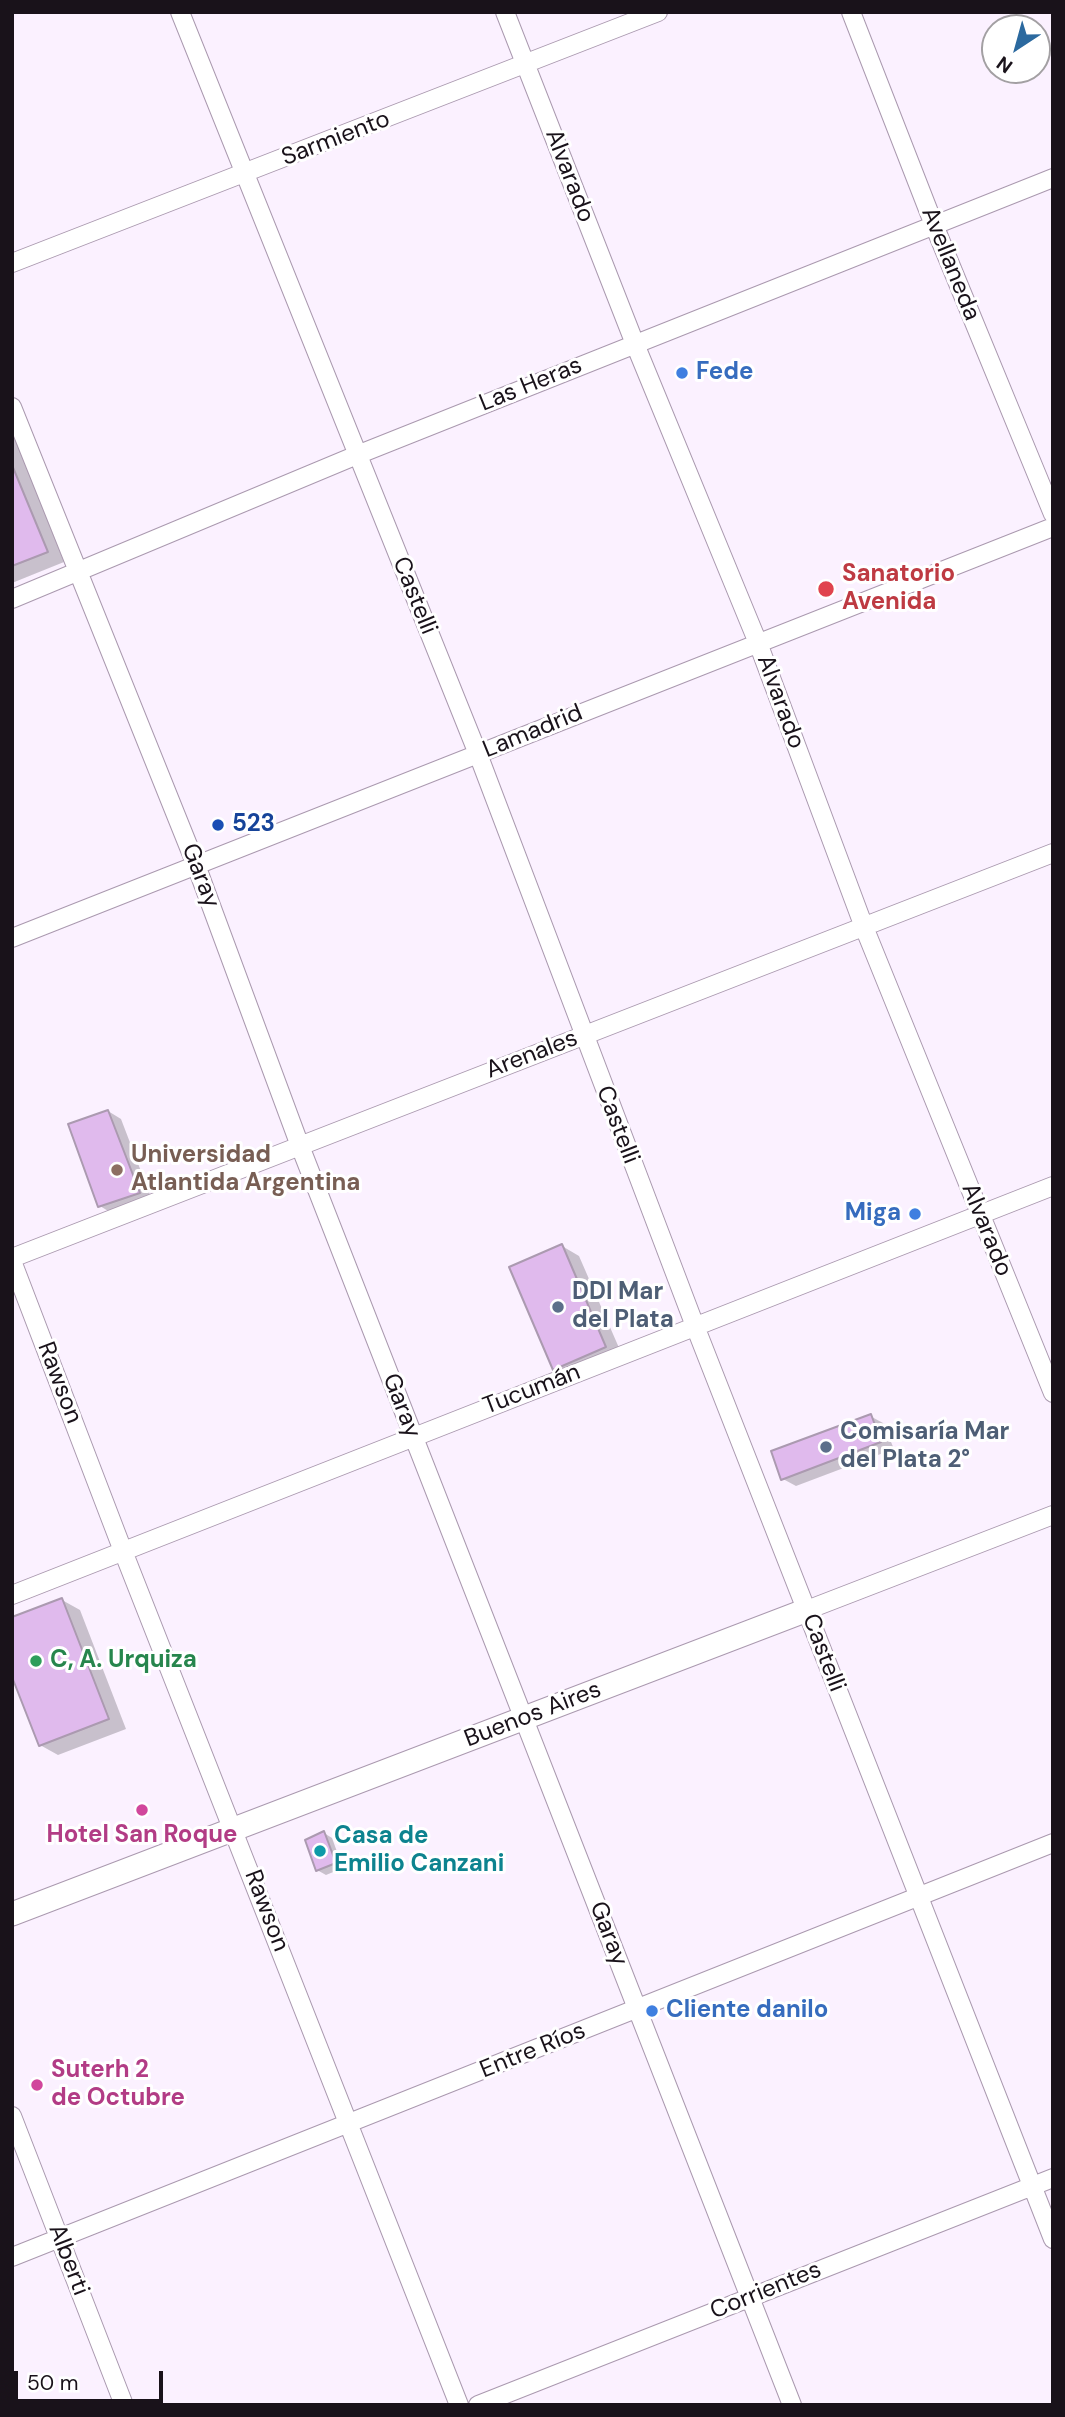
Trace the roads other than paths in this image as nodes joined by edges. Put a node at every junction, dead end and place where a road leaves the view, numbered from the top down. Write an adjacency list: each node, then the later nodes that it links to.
1 (180, 12): 6 (street, Castelli)
2 (505, 12): 5 (street, Alvarado)
3 (658, 12): 5 (street, Sarmiento)
4 (851, 12): 8 (street, Avellaneda)
5 (526, 64): 6 (street, Sarmiento); 10 (street, Alvarado)
6 (243, 175): 9 (street, Sarmiento); 12 (street, Castelli)
7 (1053, 178): 8 (street, Las Heras)
8 (934, 225): 10 (street, Las Heras); 13 (street, Avellaneda)
9 (12, 264)
10 (635, 344): 12 (street, Las Heras); 17 (street, Alvarado)
11 (12, 407): 15 (street, Garay)
12 (357, 454): 15 (street, Las Heras); 18 (street, Castelli)
13 (1053, 514)
14 (1053, 527): 17 (street, Lamadrid)
15 (78, 573): 16 (street, Las Heras); 20 (street, Garay)
16 (12, 599)
17 (758, 643): 18 (street, Lamadrid); 21 (street, Alvarado)
18 (478, 754): 20 (street, Lamadrid); 23 (street, Castelli)
19 (1053, 853): 21 (street, Arenales)
20 (197, 865): 22 (street, Lamadrid); 24 (street, Garay)
21 (864, 928): 23 (street, Arenales); 26 (street, Alvarado)
22 (12, 938)
23 (582, 1035): 24 (street, Arenales); 28 (street, Castelli)
24 (300, 1146): 27 (street, Arenales); 30 (street, Garay)
25 (1053, 1186): 26 (street, Tucumán)
26 (979, 1214): 28 (street, Tucumán); 29 (street, Alvarado)
27 (12, 1260): 32 (street, Rawson)
28 (695, 1326): 30 (street, Tucumán); 34 (street, Castelli)
29 (1053, 1393)
30 (413, 1436): 32 (street, Tucumán); 35 (street, Garay)
31 (1053, 1515): 34 (street, Buenos Aires)
32 (123, 1551): 33 (street, Tucumán); 36 (street, Rawson)
33 (12, 1595)
34 (807, 1611): 35 (street, Buenos Aires); 38 (street, Castelli)
35 (524, 1719): 36 (street, Buenos Aires); 40 (street, Garay)
36 (234, 1829): 39 (street, Buenos Aires); 42 (street, Rawson)
37 (1053, 1843): 38 (street, Entre Ríos)
38 (918, 1897): 40 (street, Entre Ríos); 44 (street, Castelli)
39 (12, 1914)
40 (637, 2009): 42 (street, Entre Ríos); 48 (street, Garay)
41 (12, 2116): 45 (street, Alberti)
42 (349, 2124): 45 (street, Entre Ríos); 50 (street, Rawson)
43 (1053, 2178): 44 (street, Corrientes)
44 (1032, 2186): 46 (street, Castelli); 48 (street, Corrientes)
45 (59, 2239): 47 (street, Entre Ríos); 49 (street, Alberti)
46 (1053, 2239)
47 (12, 2257)
48 (750, 2298): 51 (street, Corrientes); 52 (street, Garay)
49 (124, 2405)
50 (459, 2405)
51 (478, 2405)
52 (792, 2405)

